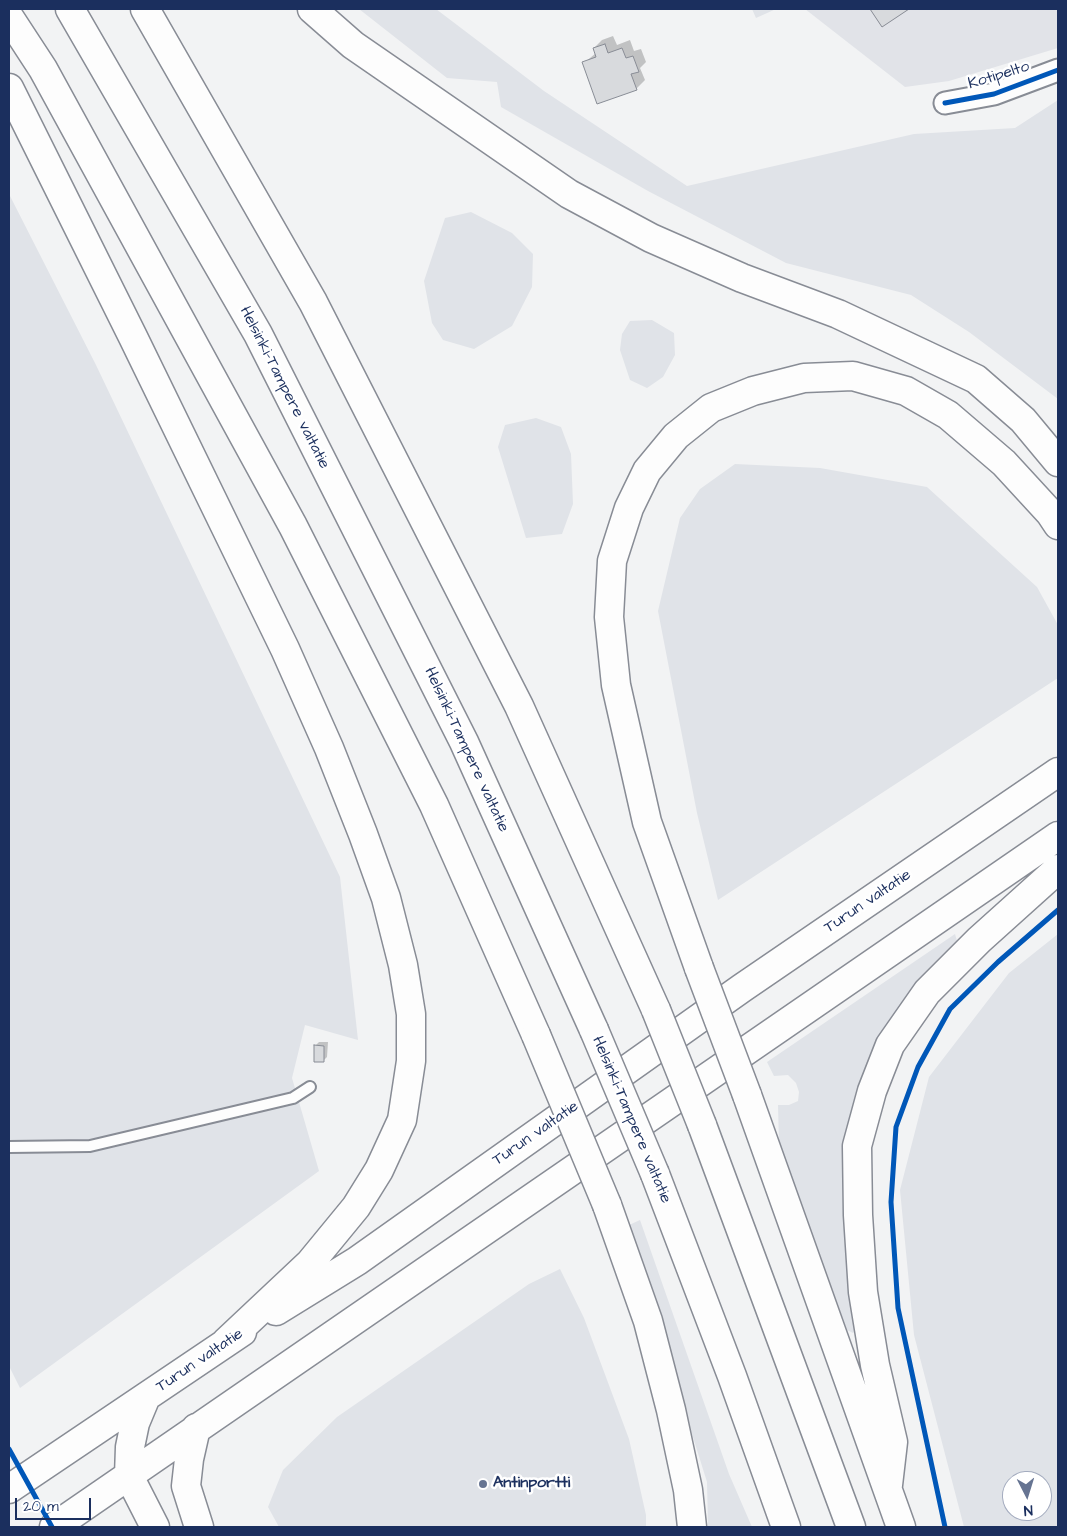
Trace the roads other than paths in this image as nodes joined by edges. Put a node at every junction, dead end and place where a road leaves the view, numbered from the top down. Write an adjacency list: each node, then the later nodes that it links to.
1 (70, 9): 25 (highway, Helsinki-Tampere valtatie, bridge)
2 (145, 9): 26 (highway, bridge)
3 (312, 9): 8 (highway)
4 (9, 16): 24 (highway, bridge)
5 (1058, 70): 7 (street, Kotipelto)
6 (9, 88): 15 (highway)
7 (945, 104)
8 (1058, 462)
9 (1058, 525): 19 (highway, bridge)
10 (1058, 772): 15 (highway, Turun valtatie)
11 (1058, 836): 17 (highway)
12 (1058, 869): 19 (highway)
13 (310, 1087): 14 (lane)
14 (9, 1148)
15 (226, 1342): 16 (highway, Turun valtatie)
16 (146, 1399): 18 (highway); 20 (highway, Turun valtatie)
17 (196, 1428): 18 (highway); 23 (highway)
18 (121, 1481): 21 (highway); 22 (highway)
19 (888, 1485): 27 (highway)
20 (9, 1489)
21 (54, 1527)
22 (155, 1527)
23 (199, 1527)
24 (692, 1527)
25 (786, 1527)
26 (851, 1527)
27 (901, 1527)

